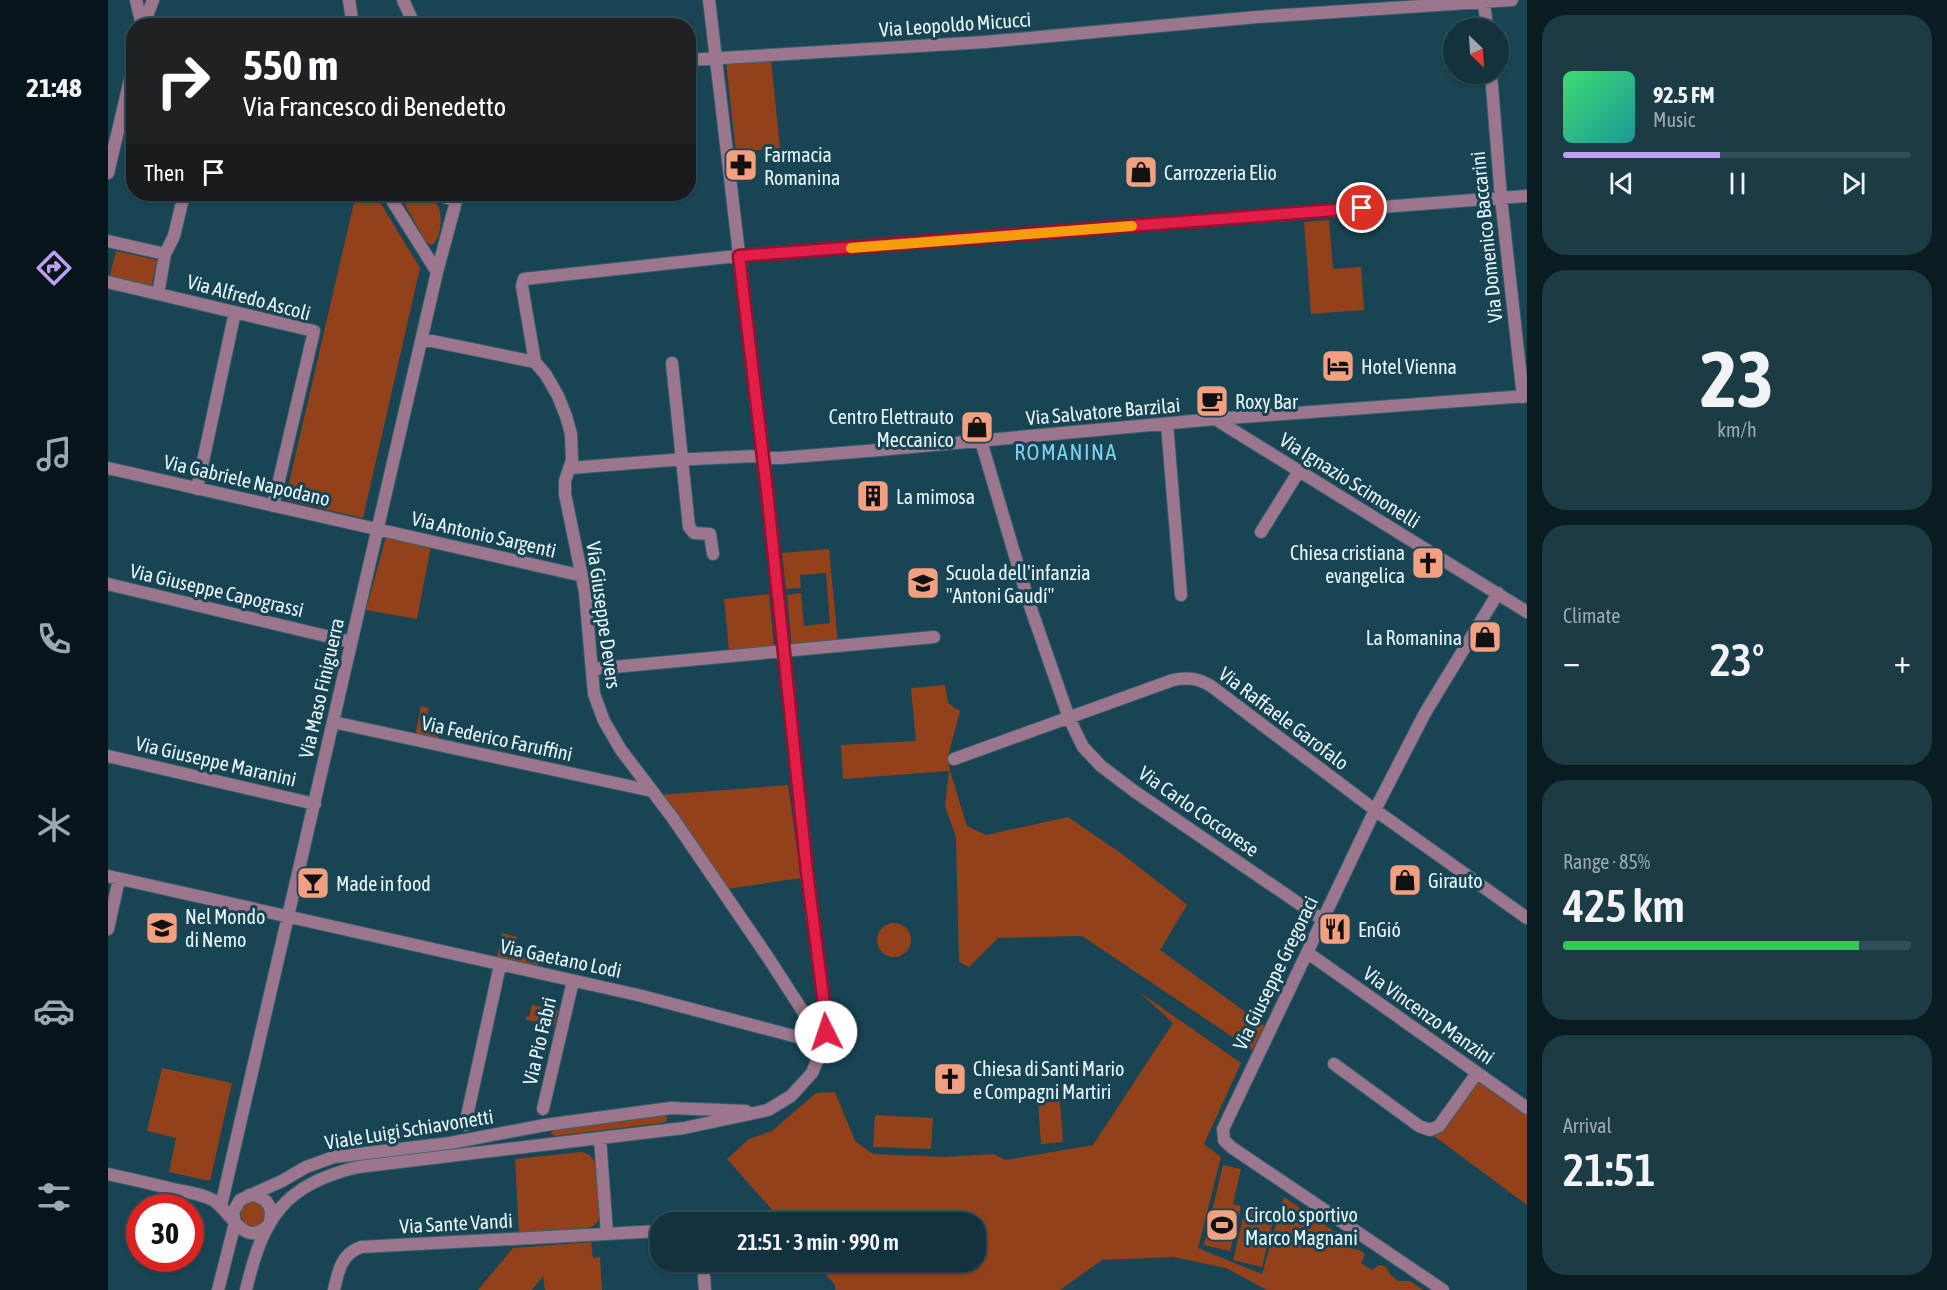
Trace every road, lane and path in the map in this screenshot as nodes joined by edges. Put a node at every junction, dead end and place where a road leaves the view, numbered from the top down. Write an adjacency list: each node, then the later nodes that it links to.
1 (136, 0): 9 (street)
2 (153, 0): 10 (street)
3 (349, 0): 11 (street)
4 (404, 0): 12 (street)
5 (709, 0): 14 (street)
6 (1512, 0): 8 (street, Via Leopoldo Micucci)
7 (1455, 2): 8 (street, Via Leopoldo Micucci); 14 (street, Via Leopoldo Micucci)
8 (1484, 3): 13 (street)
9 (140, 18)
10 (145, 18)
11 (352, 18)
12 (412, 18)
13 (1486, 18)
14 (716, 58): 15 (street, Via Leopoldo Micucci); 26 (street)
15 (696, 59)
16 (1492, 84): 20 (street, Via Domenico Baccarini)
17 (126, 119): 18 (street)
18 (108, 173)
19 (1527, 196): 20 (street)
20 (1501, 198): 26 (street); 34 (street, Via Domenico Baccarini)
21 (182, 201): 25 (street)
22 (392, 201): 27 (street)
23 (456, 201): 27 (street, Via Maso Finiguerra)
24 (108, 241): 25 (street)
25 (165, 254): 29 (street)
26 (739, 256): 32 (street, Via Giuseppe Devers); 38 (street)
27 (437, 272): 31 (street, Via Maso Finiguerra)
28 (108, 282): 29 (street, Via Alfredo Ascoli)
29 (158, 294): 30 (street, Via Alfredo Ascoli)
30 (235, 312): 43 (street); 44 (street, Via Alfredo Ascoli)
31 (422, 339): 32 (street); 45 (street, Via Maso Finiguerra)
32 (535, 362): 41 (street, Via Giuseppe Devers)
33 (672, 363): 39 (street)
34 (1525, 397): 35 (street, Via Salvatore Barzilai)
35 (1215, 419): 36 (street, Via Salvatore Barzilai); 42 (street, Via Ignazio Scimonelli)
36 (1167, 424): 37 (street, Via Salvatore Barzilai); 51 (street)
37 (981, 441): 38 (street, Via Salvatore Barzilai); 57 (street, Via Carlo Coccorese)
38 (763, 456): 39 (street, Via Salvatore Barzilai); 55 (street)
39 (682, 459): 41 (street, Via Salvatore Barzilai); 47 (street)
40 (108, 468): 43 (street, Via Gabriele Napodano)
41 (570, 468): 48 (street, Via Giuseppe Devers)
42 (1299, 471): 46 (street); 50 (street, Via Ignazio Scimonelli)
43 (197, 489): 44 (street, Via Gabriele Napodano)
44 (273, 506): 45 (street, Via Gabriele Napodano)
45 (377, 531): 48 (street, Via Antonio Sargenti); 54 (street, Via Maso Finiguerra)
46 (1262, 532)
47 (714, 554)
48 (583, 576): 56 (street, Via Giuseppe Devers)
49 (108, 584): 54 (street, Via Giuseppe Capograssi)
50 (1498, 593): 52 (street, Via Ignazio Scimonelli); 63 (street, Via Giuseppe Gregoraci)
51 (1181, 595)
52 (1527, 612)
53 (934, 637): 55 (street)
54 (351, 642): 58 (street, Via Maso Finiguerra)
55 (784, 651): 56 (street); 72 (street)
56 (592, 669): 61 (street, Via Giuseppe Devers)
57 (1069, 718): 60 (street, Via Raffaele Garofalo); 63 (street, Via Raffaele Garofalo); 67 (street, Via Carlo Coccorese)
58 (333, 722): 61 (street, Via Federico Faruffini); 62 (street, Via Maso Finiguerra)
59 (108, 756): 62 (street, Via Giuseppe Maranini)
60 (954, 759)
61 (652, 791): 72 (street, Via Giuseppe Devers)
62 (315, 804): 65 (street, Via Maso Finiguerra)
63 (1375, 810): 66 (street, Via Raffaele Garofalo); 67 (street, Via Giuseppe Gregoraci)
64 (114, 878): 65 (street, Via Gaetano Lodi); 68 (street)
65 (288, 918): 70 (street, Via Gaetano Lodi); 85 (street, Via Maso Finiguerra)
66 (1527, 918)
67 (1323, 920): 69 (street, Via Giuseppe Gregoraci)
68 (108, 928)
69 (1308, 953): 74 (street, Via Vincenzo Manzini); 99 (street, Via Giuseppe Gregoraci)
70 (500, 965): 71 (street, Via Gaetano Lodi); 79 (street)
71 (573, 981): 72 (street, Via Gaetano Lodi); 77 (street, Via Pio Fabri)
72 (824, 1044): 78 (street, Viale Luigi Schiavonetti)
73 (1334, 1064): 74 (street)
74 (1477, 1073): 76 (street, Via Vincenzo Manzini)
75 (671, 1108): 78 (street, Viale Luigi Schiavonetti); 80 (street, Viale Luigi Schiavonetti); 81 (street)
76 (1527, 1108)
77 (543, 1109)
78 (763, 1112): 81 (street, Viale Luigi Schiavonetti)
79 (465, 1125)
80 (545, 1125): 83 (street); 87 (street, Viale Luigi Schiavonetti)
81 (671, 1129): 82 (street, Viale Luigi Schiavonetti)
82 (600, 1138): 83 (street, Viale Luigi Schiavonetti); 93 (street)
83 (548, 1145): 91 (street, Viale Luigi Schiavonetti)
84 (108, 1174): 86 (street)
85 (225, 1193): 87 (street); 88 (street); 89 (street, Via Maso Finiguerra)
86 (195, 1194)
87 (249, 1195): 90 (street); 91 (street)
88 (204, 1196): 89 (street)
89 (221, 1206): 90 (street)
90 (235, 1222): 91 (street); 95 (street)
91 (269, 1223): 96 (street, Viale Luigi Schiavonetti)
92 (650, 1232): 93 (street, Via Sante Vandi)
93 (607, 1234): 97 (street, Via Sante Vandi)
94 (704, 1272): 98 (street)
95 (218, 1290)
96 (246, 1290)
97 (334, 1290)
98 (705, 1290)
99 (1443, 1290)

